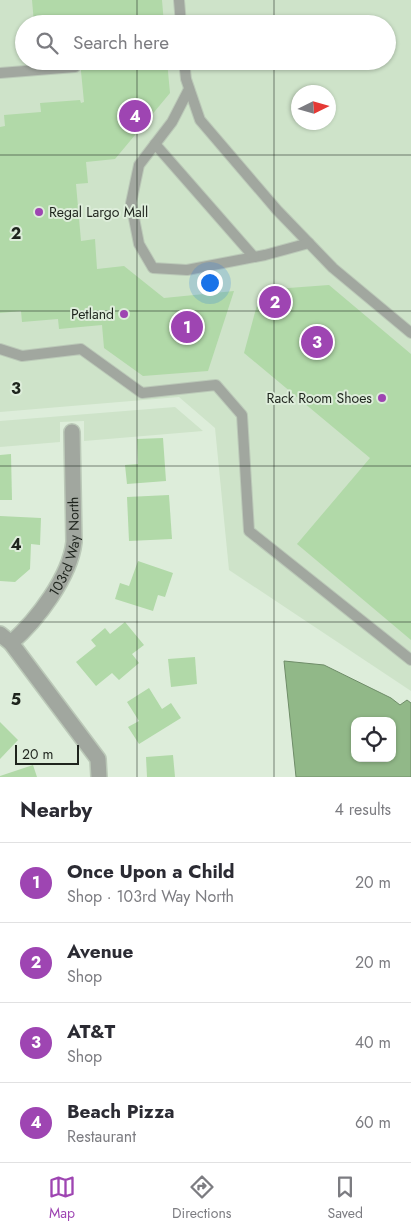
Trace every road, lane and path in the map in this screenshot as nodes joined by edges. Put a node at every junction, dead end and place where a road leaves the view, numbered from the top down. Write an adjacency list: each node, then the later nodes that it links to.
1 (179, 0): 2 (lane)
2 (180, 15)
3 (38, 70): 5 (lane)
4 (185, 70): 6 (lane)
5 (0, 73)
6 (189, 89): 7 (lane); 8 (lane)
7 (155, 144): 9 (lane); 9 (lane)
8 (309, 243): 9 (lane); 10 (lane)
9 (254, 257)
10 (411, 333)
11 (0, 349): 14 (lane)
12 (72, 432): 13 (street, 103rd Way North)
13 (6, 638): 15 (street)
14 (411, 660)
15 (100, 777)

